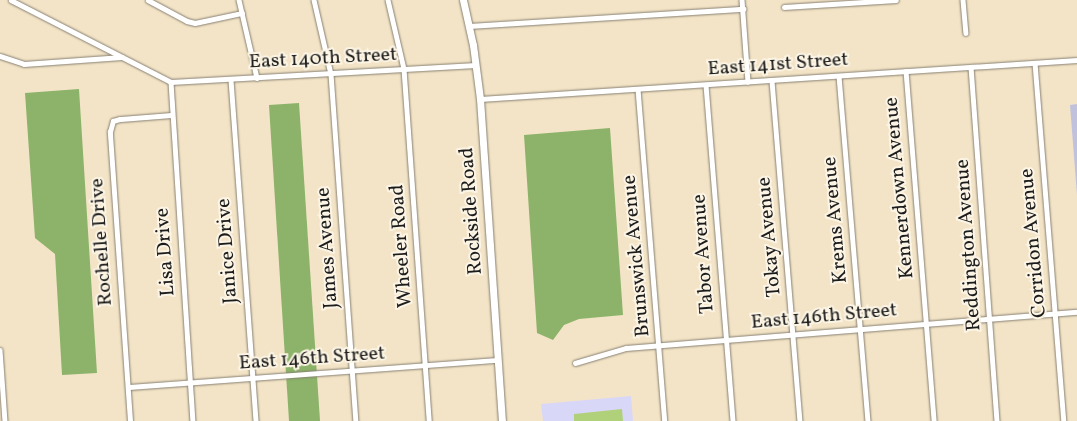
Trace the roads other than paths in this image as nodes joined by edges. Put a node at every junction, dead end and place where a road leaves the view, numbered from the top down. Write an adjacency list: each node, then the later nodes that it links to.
1 (11, 0): 18 (street)
2 (148, 0): 14 (street)
3 (239, 0): 14 (street)
4 (314, 0): 25 (street, James Avenue)
5 (388, 0): 23 (street, Wheeler Road)
6 (463, 0): 15 (main road, Rockside Road)
7 (742, 0): 13 (street)
8 (889, 0): 9 (street); 11 (street)
9 (896, 0)
10 (963, 0): 16 (street)
11 (820, 2): 12 (street)
12 (784, 7)
13 (743, 9): 15 (street); 31 (street)
14 (242, 13): 27 (street)
15 (469, 26): 21 (main road, Rockside Road)
16 (966, 32)
17 (0, 56): 18 (street)
18 (123, 56): 30 (street)
19 (1077, 60): 20 (street, East 141st Street)
20 (1035, 63): 22 (street, East 141st Street); 37 (street, Corridon Avenue)
21 (476, 65): 23 (street, East 140th Street); 34 (main road, Rockside Road)
22 (970, 67): 24 (street, East 141st Street); 38 (street, Reddington Avenue)
23 (404, 69): 25 (street, East 140th Street); 47 (street, Wheeler Road)
24 (906, 71): 26 (street, East 141st Street); 39 (street, Kennerdown Avenue)
25 (331, 74): 27 (street, East 140th Street); 48 (street, James Avenue)
26 (839, 76): 29 (street, East 141st Street); 40 (street, Krems Avenue)
27 (257, 78): 28 (street, East 140th Street)
28 (232, 80): 30 (street, East 140th Street); 49 (street, Janice Drive)
29 (772, 81): 31 (street, East 141st Street); 41 (street, Tokay Avenue)
30 (171, 82): 35 (street, Lisa Drive)
31 (748, 82): 32 (street, East 141st Street)
32 (706, 85): 33 (street, East 141st Street); 42 (street, Tabor Avenue)
33 (638, 89): 34 (street, East 141st Street); 43 (street, Brunswick Avenue)
34 (480, 99): 45 (main road, Rockside Road)
35 (172, 115): 50 (street, Lisa Drive); 51 (street, Rochelle Drive)
36 (1077, 312): 37 (street, East 146th Street)
37 (1055, 313): 38 (street, East 146th Street); 65 (street, Corridon Avenue)
38 (990, 319): 39 (street, East 146th Street); 64 (street, Reddington Avenue)
39 (926, 324): 40 (street, East 146th Street); 63 (street, Kennerdown Avenue)
40 (861, 329): 41 (street, East 146th Street); 62 (street, Krems Avenue)
41 (793, 335): 42 (street, East 146th Street); 61 (street, Tokay Avenue)
42 (726, 340): 43 (street, East 146th Street); 60 (street, Tabor Avenue)
43 (659, 346): 46 (street, East 146th Street); 59 (street, Brunswick Avenue)
44 (0, 350): 52 (street)
45 (498, 360): 47 (street, East 146th Street); 58 (main road, Rockside Road)
46 (575, 363)
47 (425, 365): 48 (street, East 146th Street); 57 (street, Wheeler Road)
48 (352, 371): 49 (street, East 146th Street); 56 (street, James Avenue)
49 (252, 378): 50 (street, East 146th Street); 55 (street, Janice Drive)
50 (190, 382): 51 (street, East 146th Street); 54 (street, Lisa Drive)
51 (128, 387): 53 (street, Rochelle Drive)
52 (5, 421)
53 (130, 421)
54 (193, 421)
55 (256, 421)
56 (356, 421)
57 (429, 421)
58 (502, 421)
59 (665, 421)
60 (733, 421)
61 (800, 421)
62 (868, 421)
63 (934, 421)
64 (997, 421)
65 (1064, 421)

